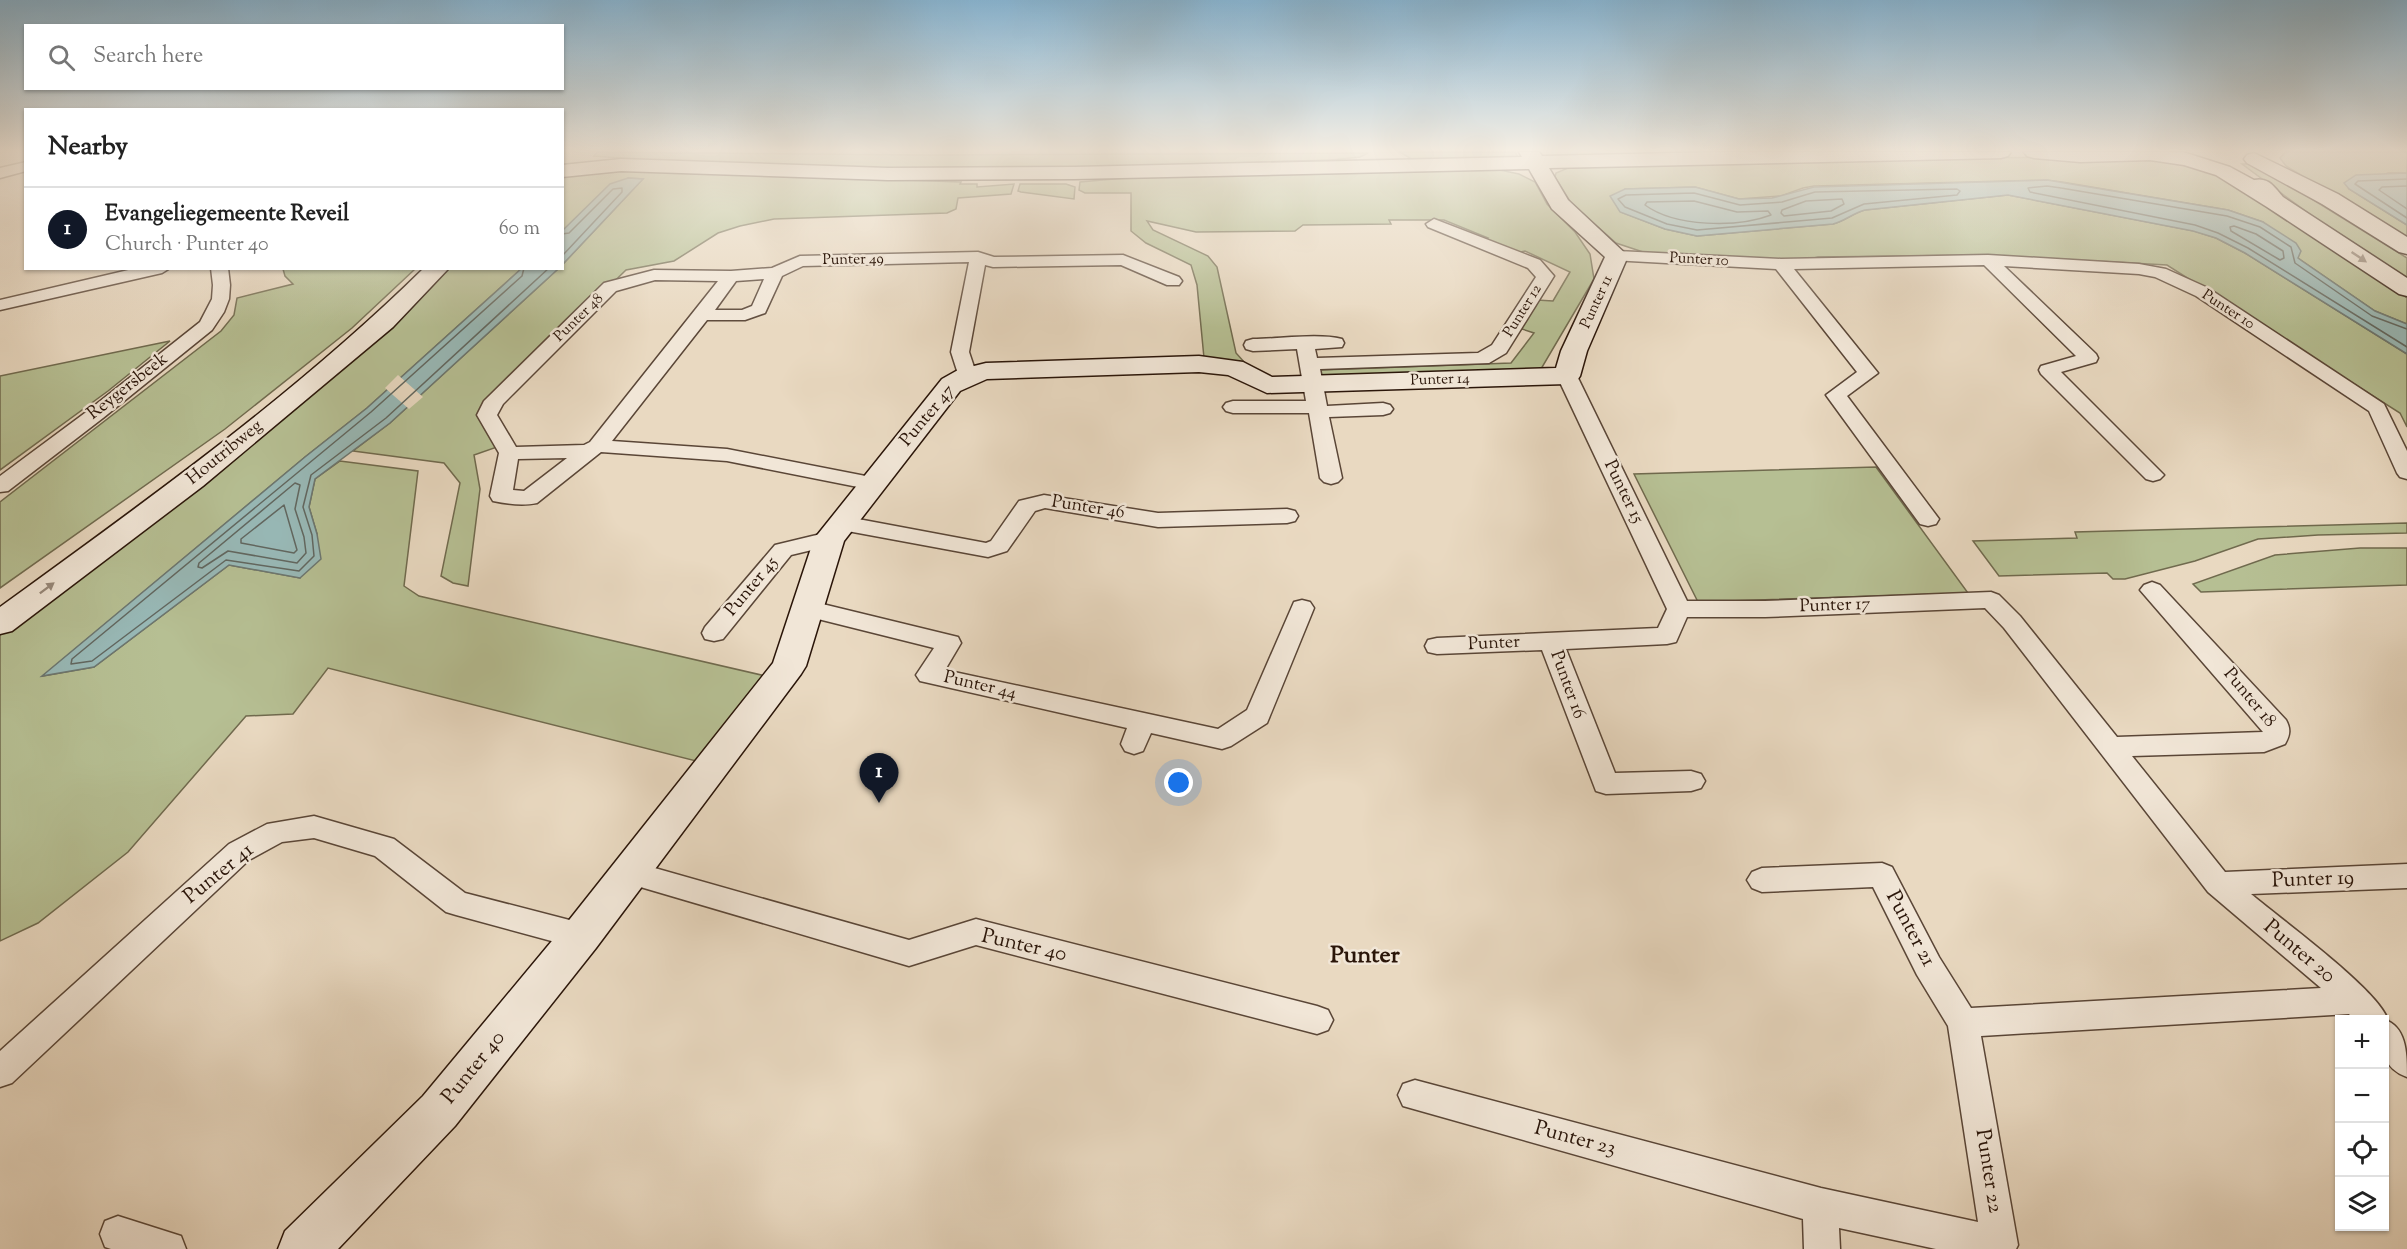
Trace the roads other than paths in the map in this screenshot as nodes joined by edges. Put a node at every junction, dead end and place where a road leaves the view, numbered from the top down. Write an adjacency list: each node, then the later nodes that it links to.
1 (1567, 210): 6 (main road, Punter 11)
2 (2288, 210): 17 (main road, one-way to 17)
3 (2346, 210): 5 (main road)
4 (1434, 224): 26 (street, Punter 12)
5 (2407, 247)
6 (1617, 256): 9 (street, Punter 10); 24 (main road, Punter 11)
7 (978, 257): 14 (street, Punter 49); 16 (street, Punter 49); 23 (street)
8 (1988, 261): 9 (street, Punter 10); 31 (street, Punter 10); 32 (street)
9 (1781, 264): 37 (street)
10 (153, 270): 18 (street)
11 (219, 270): 35 (street, Reygersbeek)
12 (420, 270): 40 (main road, Houtribweg)
13 (436, 270): 45 (main road, Houtribweg, one-way to 13)
14 (775, 273): 15 (street, Punter 49); 19 (street)
15 (731, 276): 19 (street); 30 (street, Punter 48)
16 (1173, 281)
17 (2407, 289)
18 (0, 305)
19 (702, 315): 29 (street)
20 (1335, 342): 21 (street)
21 (1305, 344): 22 (street); 26 (street)
22 (1253, 345)
23 (967, 376): 25 (main road, Punter 47); 34 (main road, Punter 47)
24 (1567, 376): 26 (main road, Punter 14); 44 (street, Punter 15)
25 (1267, 386): 26 (main road, Punter 14)
26 (1315, 392): 27 (street); 28 (street, Punter 14); 33 (street)
27 (1233, 407)
28 (1383, 409)
29 (592, 448): 30 (street); 30 (street); 34 (street)
30 (509, 453)
31 (2407, 473)
32 (2153, 476)
33 (1331, 478)
34 (873, 484): 38 (main road, Punter 47)
35 (0, 486)
36 (1287, 516): 38 (street, Punter 46)
37 (1928, 519)
38 (836, 531): 42 (main road, Punter 47); 46 (street, Punter 45)
39 (2152, 590): 50 (street, Punter 18)
40 (0, 598)
41 (1991, 600): 44 (street, Punter 17); 50 (street, Punter 20)
42 (806, 608): 43 (street, Punter 44); 49 (main road, Punter 47)
43 (1302, 608)
44 (1679, 609): 47 (street, Punter 16)
45 (0, 623)
46 (714, 633)
47 (1551, 641): 48 (street, Punter); 51 (street, Punter 16)
48 (1437, 646)
49 (789, 666): 52 (main road, Punter 40)
50 (2109, 747): 55 (street, Punter 20)
51 (1691, 781)
52 (630, 873): 56 (main road, Punter 40); 58 (street, Punter 40)
53 (2407, 876): 55 (street, Punter 19)
54 (1762, 880): 59 (street, Punter 21)
55 (2218, 884): 57 (street, Punter 20)
56 (581, 936): 62 (street, Punter 41); 68 (main road, Punter 40)
57 (2365, 1010): 59 (street, Punter 20)
58 (1317, 1020)
59 (1963, 1023): 65 (street, Punter 22)
60 (2389, 1039): 61 (street)
61 (2407, 1062)
62 (0, 1072)
63 (1415, 1095): 64 (street, Punter 23)
64 (1736, 1182): 65 (street, Punter 22)
65 (1821, 1206): 69 (street)
66 (118, 1234): 67 (street)
67 (168, 1249)
68 (303, 1249)
69 (1822, 1249)

